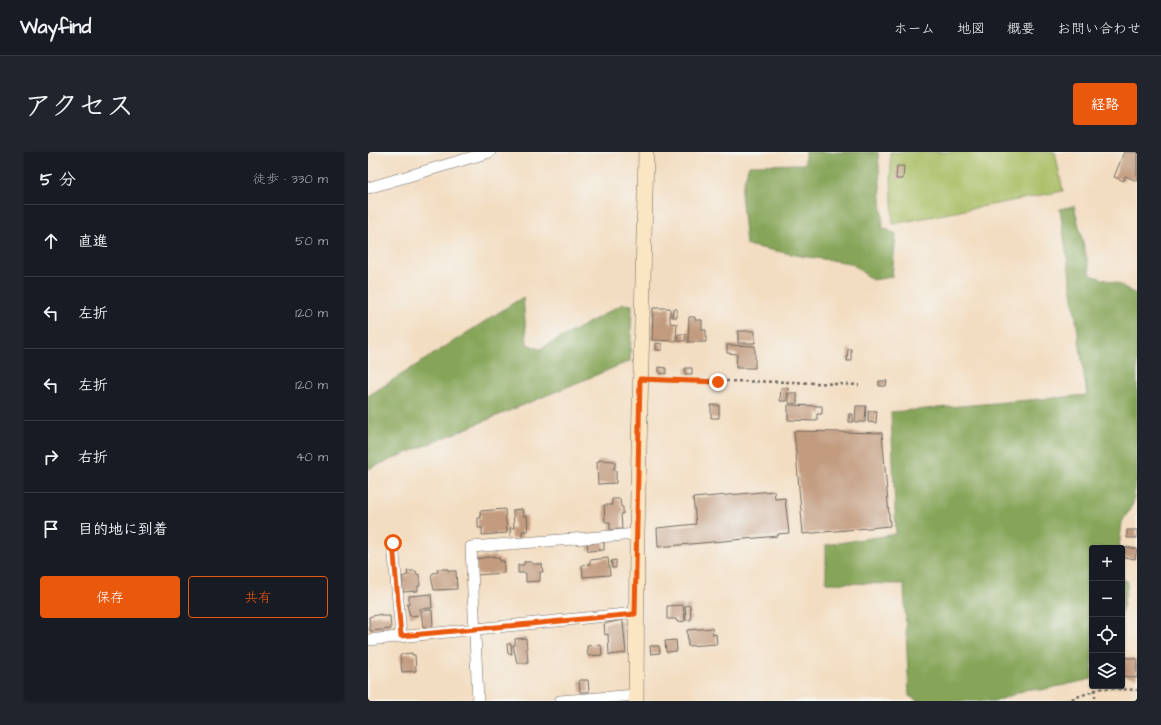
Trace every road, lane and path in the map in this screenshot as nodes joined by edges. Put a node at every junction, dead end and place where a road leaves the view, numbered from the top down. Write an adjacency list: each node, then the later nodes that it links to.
1 (490, 152): 3 (street)
2 (646, 152): 4 (street)
3 (368, 188)
4 (640, 379): 5 (path); 6 (street)
5 (860, 385)
6 (637, 534): 8 (street); 9 (street)
7 (393, 543): 10 (street)
8 (635, 614): 9 (street); 14 (street)
9 (475, 628): 10 (street); 15 (street)
10 (401, 636): 11 (street)
11 (368, 640)
12 (1095, 689): 13 (path); 17 (path); 18 (path)
13 (1137, 690)
14 (636, 698): 16 (street)
15 (478, 701)
16 (560, 701)
17 (1066, 701)
18 (1095, 701)

